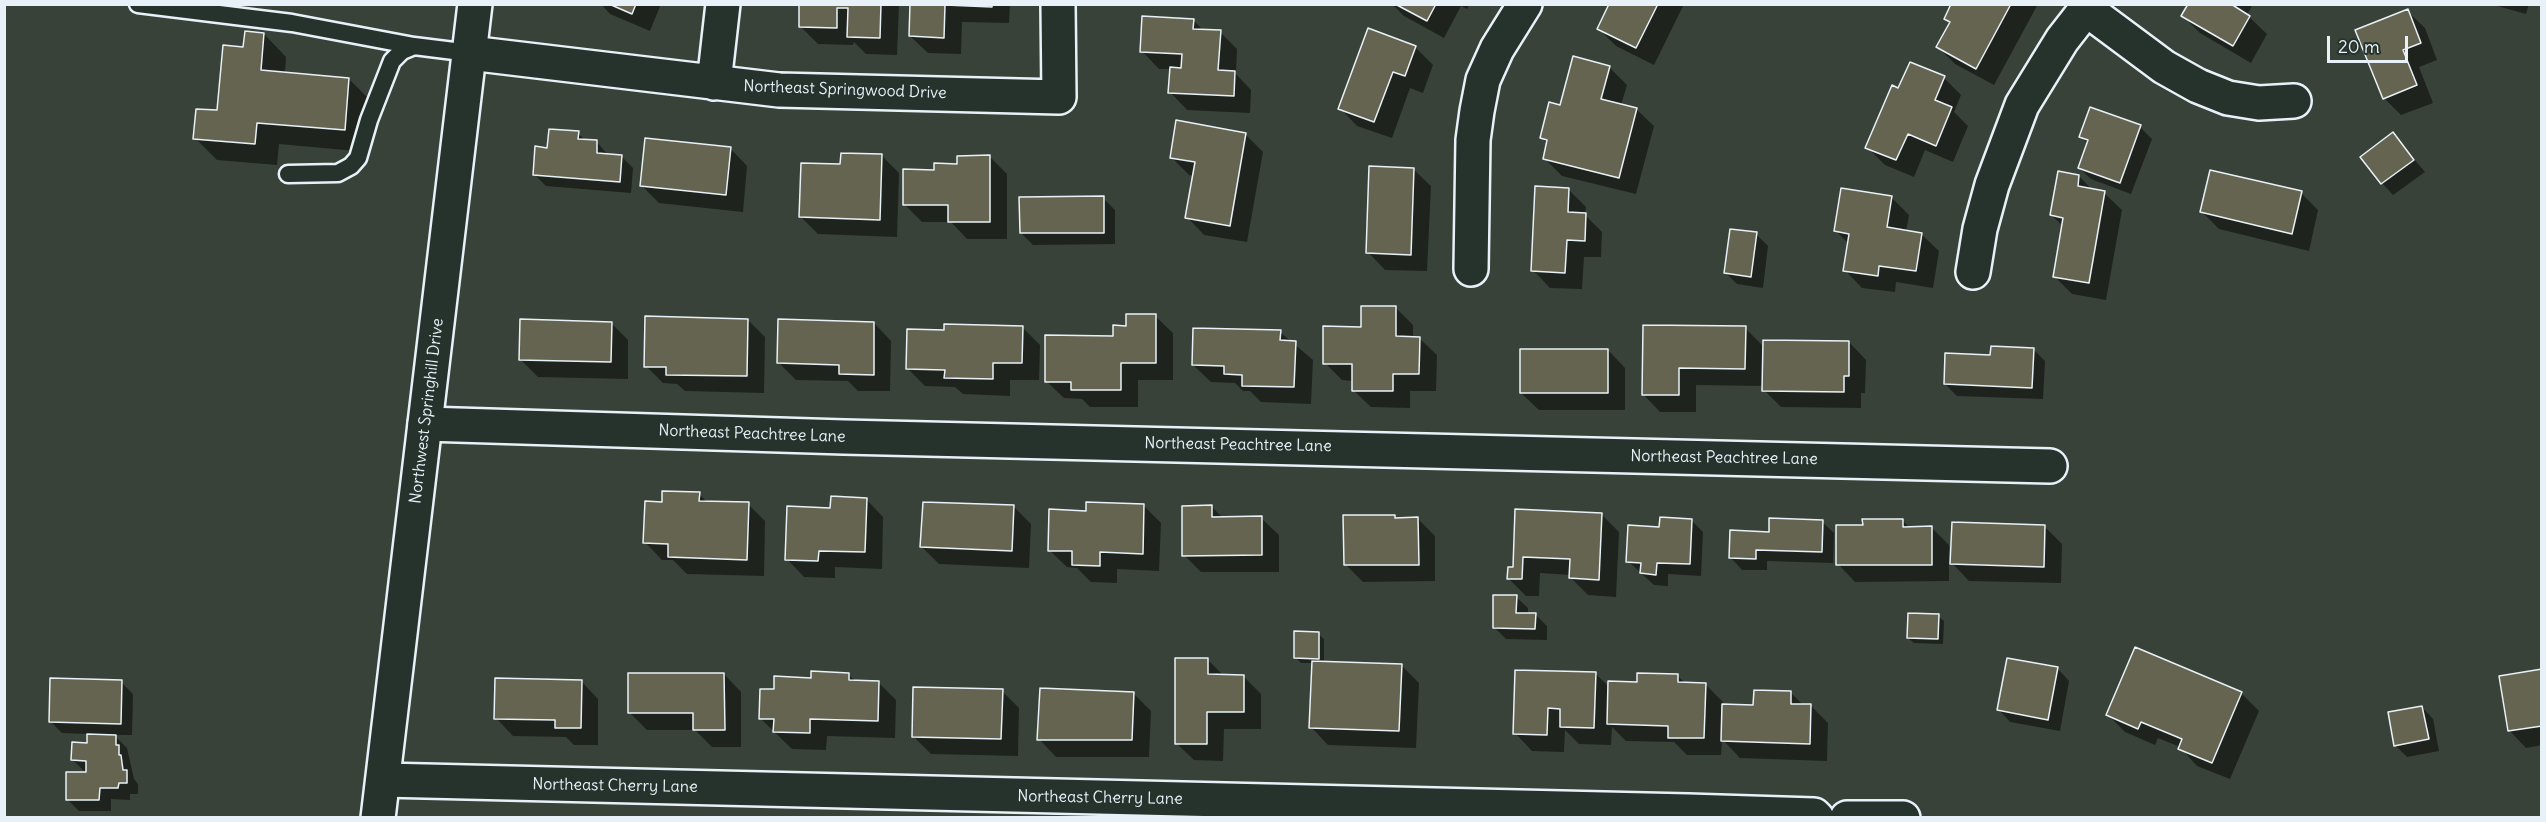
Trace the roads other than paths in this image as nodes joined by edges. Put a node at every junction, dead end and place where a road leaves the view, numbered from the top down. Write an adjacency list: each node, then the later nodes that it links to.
1 (138, 4): 7 (lane)
2 (476, 4): 8 (street, Northwest Springhill Drive)
3 (723, 4): 9 (street)
4 (1058, 4): 9 (street, Northeast Springwood Drive)
5 (1525, 4): 12 (street)
6 (2088, 7): 10 (street); 13 (street)
7 (414, 46): 8 (lane); 11 (lane)
8 (470, 53): 9 (street, Northeast Springwood Drive); 14 (street, Northwest Springhill Drive)
9 (714, 83)
10 (2294, 101)
11 (288, 174)
12 (1471, 269)
13 (1973, 272)
14 (425, 424): 15 (street, Northeast Peachtree Lane); 16 (street, Northwest Springhill Drive)
15 (2050, 466)
16 (383, 780): 17 (street, Northeast Cherry Lane); 18 (street, Northwest Springhill Drive)
17 (1461, 812): 19 (street, Northeast Cherry Lane)
18 (378, 818)
19 (1817, 818)
20 (1847, 818): 21 (street)
21 (1903, 818)

